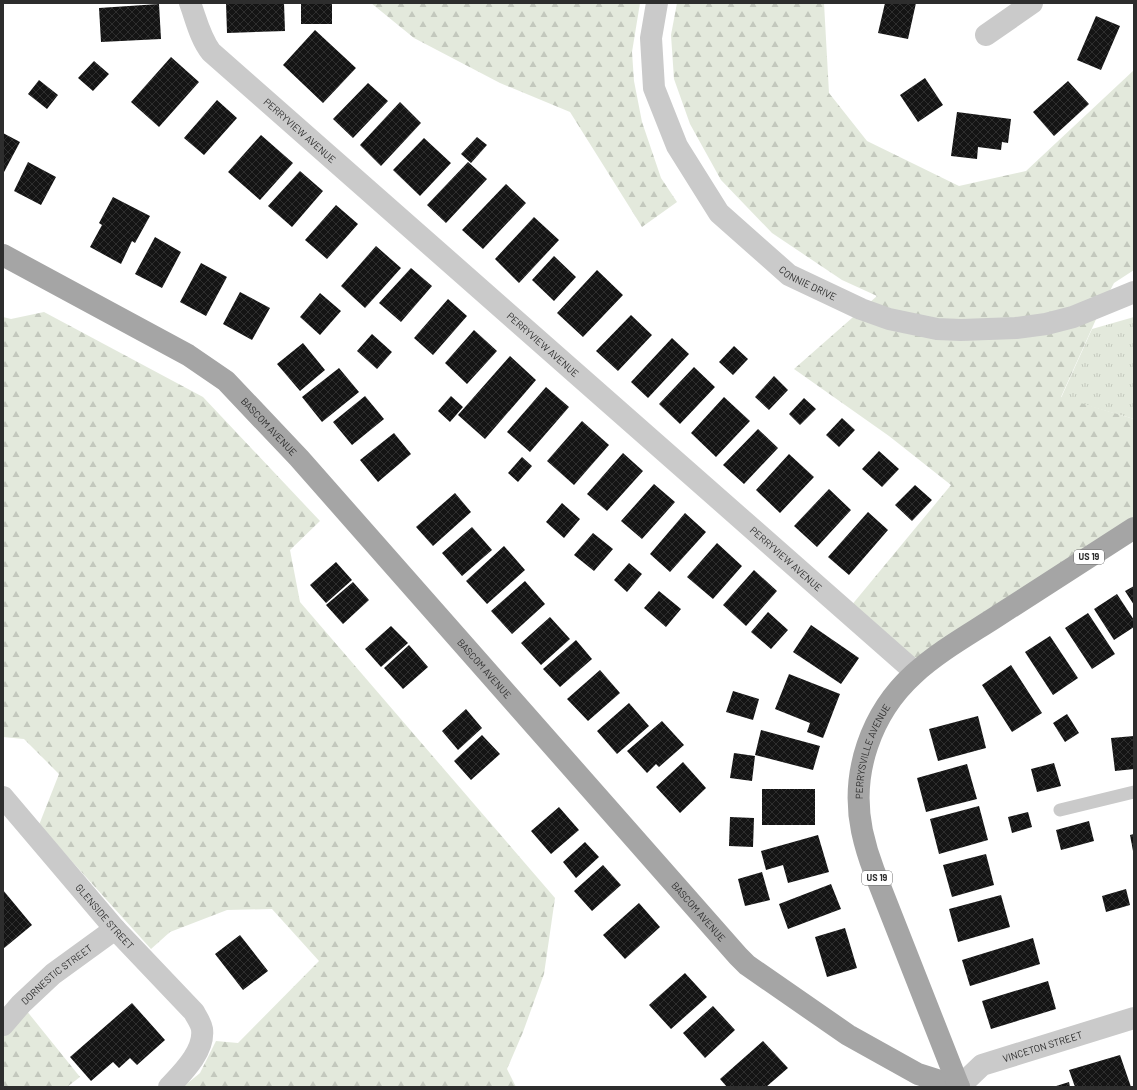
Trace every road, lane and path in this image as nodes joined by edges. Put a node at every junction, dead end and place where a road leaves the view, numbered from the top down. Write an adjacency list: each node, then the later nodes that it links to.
1 (190, 3): 8 (street, PERRYVIEW AVENUE)
2 (657, 3): 6 (street, CONNIE DRIVE)
3 (1032, 3): 4 (street)
4 (986, 35)
5 (3, 255): 16 (main road, BASCOM AVENUE)
6 (1134, 292)
7 (1134, 528): 8 (main road, PERRYSVILLE AVENUE / US 19)
8 (915, 672): 16 (main road, PERRYSVILLE AVENUE / US 19)
9 (1134, 792): 11 (lane)
10 (3, 797): 12 (street, GLENSIDE STREET)
11 (1060, 810)
12 (115, 929): 14 (street, DORNESTIC STREET); 15 (street, GLENSIDE STREET)
13 (1134, 1018): 16 (street, VINCETON STREET)
14 (3, 1025)
15 (169, 1087)
16 (959, 1087)

